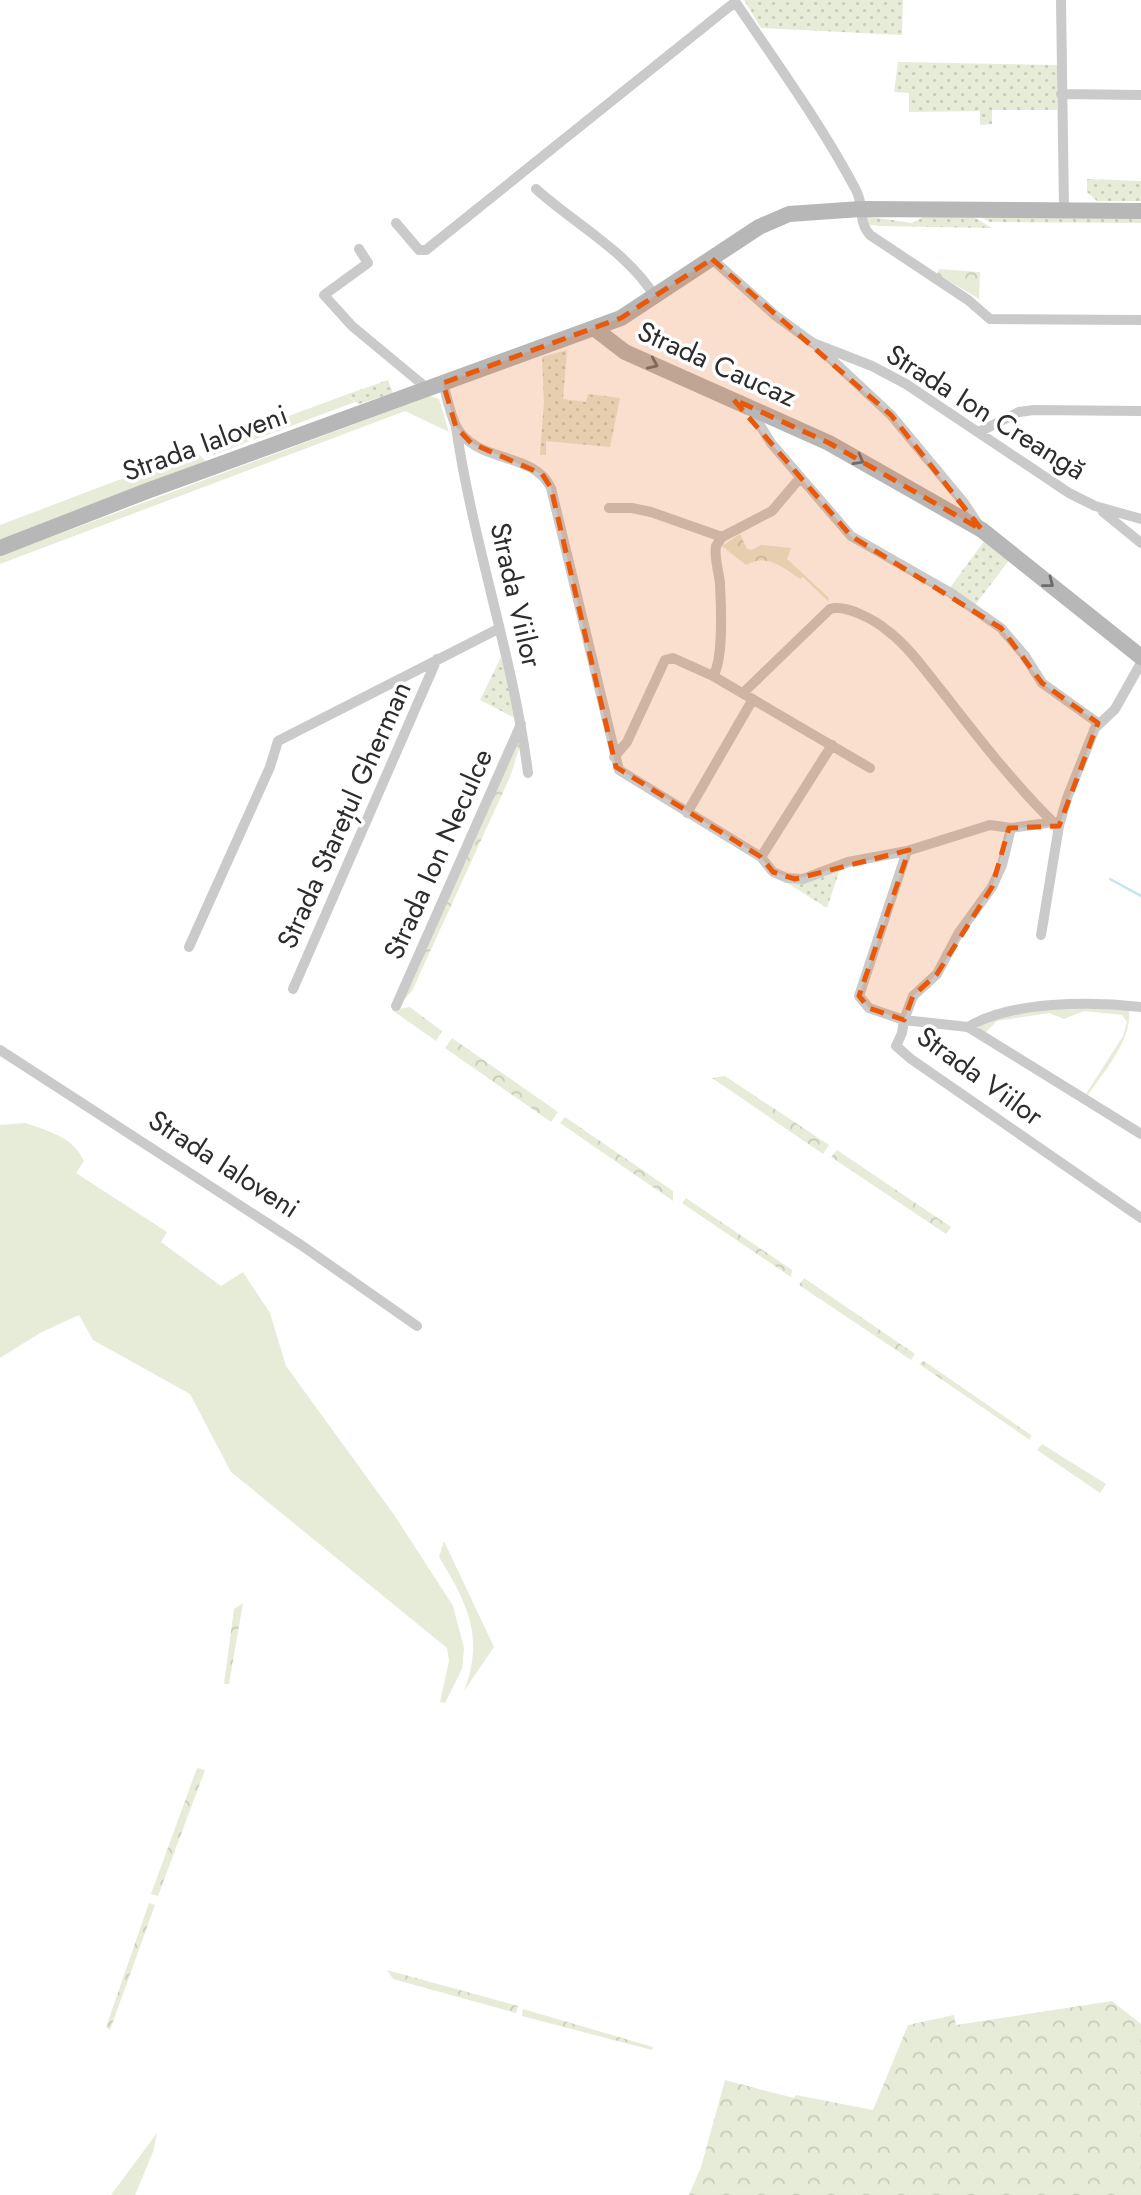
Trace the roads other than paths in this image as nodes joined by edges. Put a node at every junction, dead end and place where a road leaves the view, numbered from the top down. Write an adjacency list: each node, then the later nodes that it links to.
1 (1061, 0): 3 (street)
2 (735, 1): 6 (street); 9 (street)
3 (1062, 94): 4 (street); 7 (street)
4 (1141, 95)
5 (536, 189): 12 (street)
6 (861, 209): 7 (street); 11 (street); 13 (street)
7 (1064, 210): 8 (street)
8 (1141, 211)
9 (396, 223)
10 (359, 249): 16 (street)
11 (712, 259): 12 (street); 15 (street, Strada Ion Creangă)
12 (656, 298): 14 (street)
13 (1141, 320)
14 (595, 329): 16 (street, Strada Caucaz); 17 (street, Strada Caucaz, one-way to 17)
15 (813, 343): 20 (street, Strada Ion Creangă); 25 (street)
16 (436, 386): 19 (street, Strada Viilor); 28 (street, Strada Ialoveni)
17 (749, 406): 21 (street); 25 (street, Strada Caucaz, one-way to 25)
18 (1141, 411): 20 (street)
19 (456, 427): 29 (street, Strada Viilor); 38 (street)
20 (979, 432): 22 (street, Strada Ion Creangă)
21 (800, 478): 26 (street); 36 (street)
22 (1095, 506): 24 (street, Strada Ion Creangă); 27 (street)
23 (609, 508): 26 (street)
24 (1141, 519)
25 (982, 530): 30 (street, Strada Caucaz, one-way to 30)
26 (722, 537): 33 (street)
27 (1141, 543)
28 (0, 548)
29 (498, 629): 31 (street); 35 (street, Strada Viilor)
30 (1141, 657)
31 (437, 659): 47 (street); 48 (street, Strada Starețul Gherman)
32 (1141, 663): 36 (street)
33 (713, 676): 34 (street); 38 (street)
34 (748, 696): 37 (street); 41 (street); 42 (street)
35 (522, 722): 40 (street, Strada Viilor); 49 (street, Strada Ion Neculce)
36 (1098, 723): 42 (street)
37 (832, 745): 39 (street); 45 (street)
38 (614, 757): 41 (street)
39 (870, 768)
40 (528, 773)
41 (687, 813): 45 (street)
42 (1056, 824): 43 (street); 46 (street)
43 (1011, 828): 44 (street); 51 (street)
44 (908, 851): 45 (street); 51 (street)
45 (761, 857)
46 (1041, 935)
47 (188, 947)
48 (293, 989)
49 (396, 1006)
50 (1141, 1007): 52 (street)
51 (904, 1020): 52 (street, Strada Viilor); 55 (street, Strada Viilor)
52 (968, 1027): 54 (street, Strada Viilor)
53 (0, 1050): 56 (street, Strada Ialoveni)
54 (1141, 1134)
55 (1141, 1218)
56 (417, 1326)

